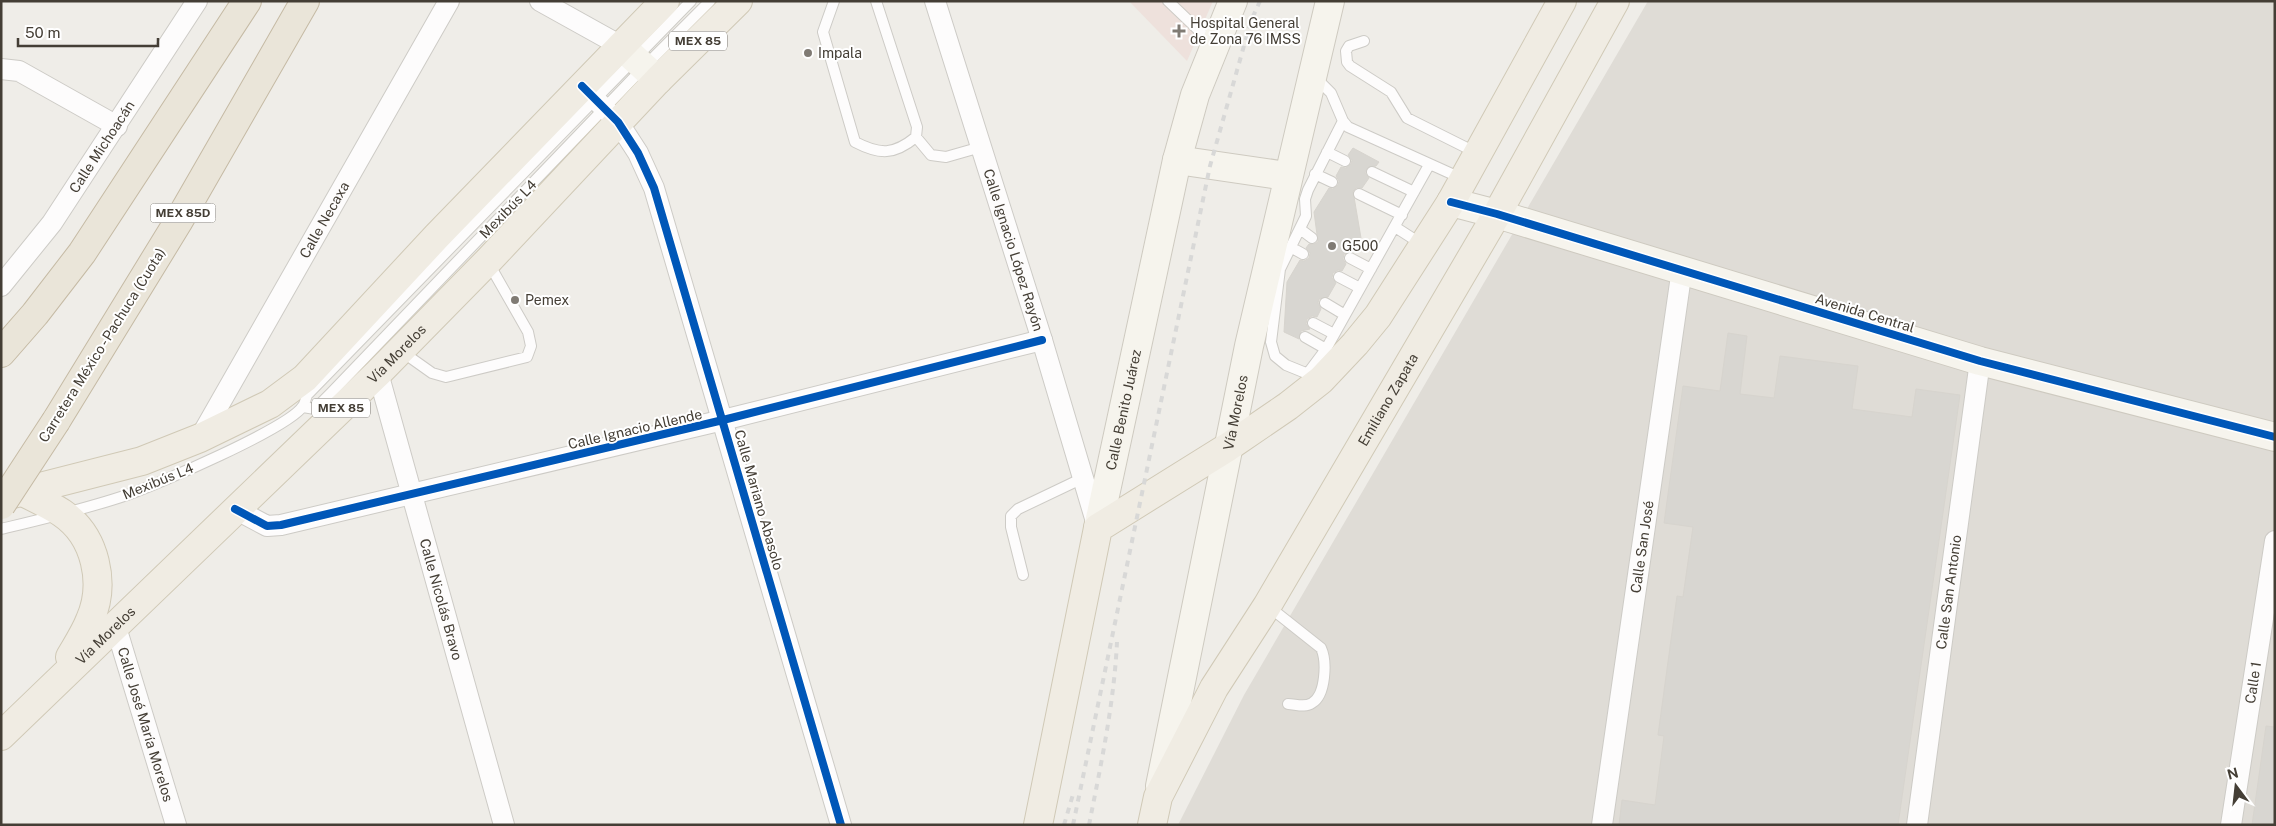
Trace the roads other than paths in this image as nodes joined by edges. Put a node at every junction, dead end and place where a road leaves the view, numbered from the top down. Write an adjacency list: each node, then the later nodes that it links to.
1 (197, 1): 25 (street, Calle Michoacán)
2 (247, 1): 66 (highway)
3 (305, 1): 77 (highway, Carretera México - Pachuca (Cuota) / MEX 85D, bridge)
4 (449, 1): 73 (street, Calle Necaxa)
5 (540, 1): 20 (street)
6 (665, 1): 20 (main road, Vía Morelos / MEX 85)
7 (692, 1): 20 (lane)
8 (710, 1): 20 (lane)
9 (738, 1): 20 (main road, Vía Morelos / MEX 85)
10 (834, 1): 26 (lane)
11 (876, 1): 26 (lane)
12 (935, 1): 27 (street, Calle Ignacio López Rayón)
13 (1168, 1): 19 (lane)
14 (1233, 1): 19 (main road, Calle Benito Juárez)
15 (1330, 1): 22 (main road, Vía Morelos)
16 (1562, 1): 29 (main road)
17 (1615, 1): 39 (main road, Emiliano Zapata)
18 (1364, 41): 29 (lane)
19 (1214, 45): 30 (main road, Calle Benito Juárez)
20 (639, 63): 23 (main road, Vía Morelos / MEX 85); 23 (main road, Vía Morelos / MEX 85)
21 (1, 69): 25 (street)
22 (1314, 76): 24 (lane); 34 (main road, Vía Morelos)
23 (600, 104): 48 (main road, Vía Morelos / MEX 85); 70 (lane, Mexibús L4); 70 (lane, Mexibús L4); 71 (street, Calle Mariano Abasolo); 73 (main road, Vía Morelos / MEX 85)
24 (1343, 121): 28 (lane); 32 (lane)
25 (117, 126): 54 (street, Calle Michoacán)
26 (916, 137): 27 (lane)
27 (981, 147): 63 (street, Calle Ignacio López Rayón)
28 (1327, 152): 31 (lane); 34 (lane)
29 (1478, 154): 36 (main road)
30 (1177, 160): 34 (main road); 80 (main road, Calle Benito Juárez)
31 (1345, 161)
32 (1429, 164): 36 (lane); 37 (lane)
33 (1372, 172): 37 (lane)
34 (1303, 177): 35 (lane); 42 (lane); 57 (main road, Vía Morelos)
35 (1332, 182)
36 (1457, 191): 39 (main road, Avenida Central); 44 (main road)
37 (1414, 192): 40 (lane)
38 (1359, 194): 40 (lane)
39 (1497, 214): 51 (main road, Avenida Central); 84 (main road, Emiliano Zapata)
40 (1402, 215): 41 (lane)
41 (1395, 227): 44 (lane); 50 (lane)
42 (1300, 229): 43 (lane); 45 (lane)
43 (1312, 238)
44 (1424, 246): 69 (main road)
45 (1292, 248): 46 (lane); 49 (lane)
46 (1303, 254)
47 (1350, 258): 50 (lane)
48 (488, 261): 65 (main road, Vía Morelos / MEX 85); 65 (lane)
49 (1280, 269): 52 (lane); 57 (lane)
50 (1371, 269): 55 (lane)
51 (1682, 270): 67 (main road, Avenida Central); 95 (street, Calle San José)
52 (1290, 276)
53 (1339, 277): 55 (lane)
54 (1, 286)
55 (1360, 288): 58 (lane)
56 (1324, 303): 58 (lane)
57 (1273, 315): 60 (lane); 69 (lane); 74 (main road, Vía Morelos)
58 (1345, 315): 61 (lane)
59 (1313, 323): 61 (lane)
60 (1284, 326)
61 (1334, 334): 64 (lane)
62 (1305, 337): 64 (lane)
63 (1042, 340): 71 (street, Calle Ignacio Allende); 75 (street, Calle Ignacio López Rayón)
64 (1326, 349): 69 (lane)
65 (400, 350): 68 (main road, Vía Morelos / MEX 85)
66 (1, 353)
67 (1980, 361): 72 (main road, Avenida Central); 96 (street, Calle San Antonio)
68 (378, 373): 76 (street, Calle Nicolás Bravo); 78 (main road, Vía Morelos / MEX 85)
69 (1315, 377): 74 (main road)
70 (303, 407): 79 (lane, Mexibús L4)
71 (723, 420): 76 (street, Calle Ignacio Allende); 92 (street, Calle Mariano Abasolo)
72 (2275, 437)
73 (200, 438): 77 (main road, Vía Morelos / MEX 85)
74 (1228, 447): 80 (main road); 89 (main road, Vía Morelos)
75 (1084, 478): 80 (street, Calle Ignacio López Rayón); 83 (lane)
76 (412, 495): 78 (street, Calle Ignacio Allende); 91 (street, Calle Nicolás Bravo)
77 (8, 498): 79 (main road)
78 (236, 509): 85 (main road, Vía Morelos / MEX 85)
79 (63, 514): 81 (lane, Mexibús L4); 86 (main road)
80 (1098, 528): 93 (main road, Calle Benito Juárez)
81 (1, 529)
82 (2275, 540): 97 (street, Calle 1)
83 (1023, 575)
84 (1267, 606): 87 (lane); 89 (main road, Emiliano Zapata)
85 (115, 624): 86 (main road, Vía Morelos / MEX 85); 90 (street, Calle José María Morelos)
86 (55, 685): 88 (main road, Vía Morelos / MEX 85)
87 (1288, 704)
88 (1, 736)
89 (1158, 797): 94 (main road, Vía Morelos)
90 (176, 825)
91 (504, 825)
92 (841, 825)
93 (1038, 825)
94 (1152, 825)
95 (1602, 825)
96 (1917, 825)
97 (2231, 825)

